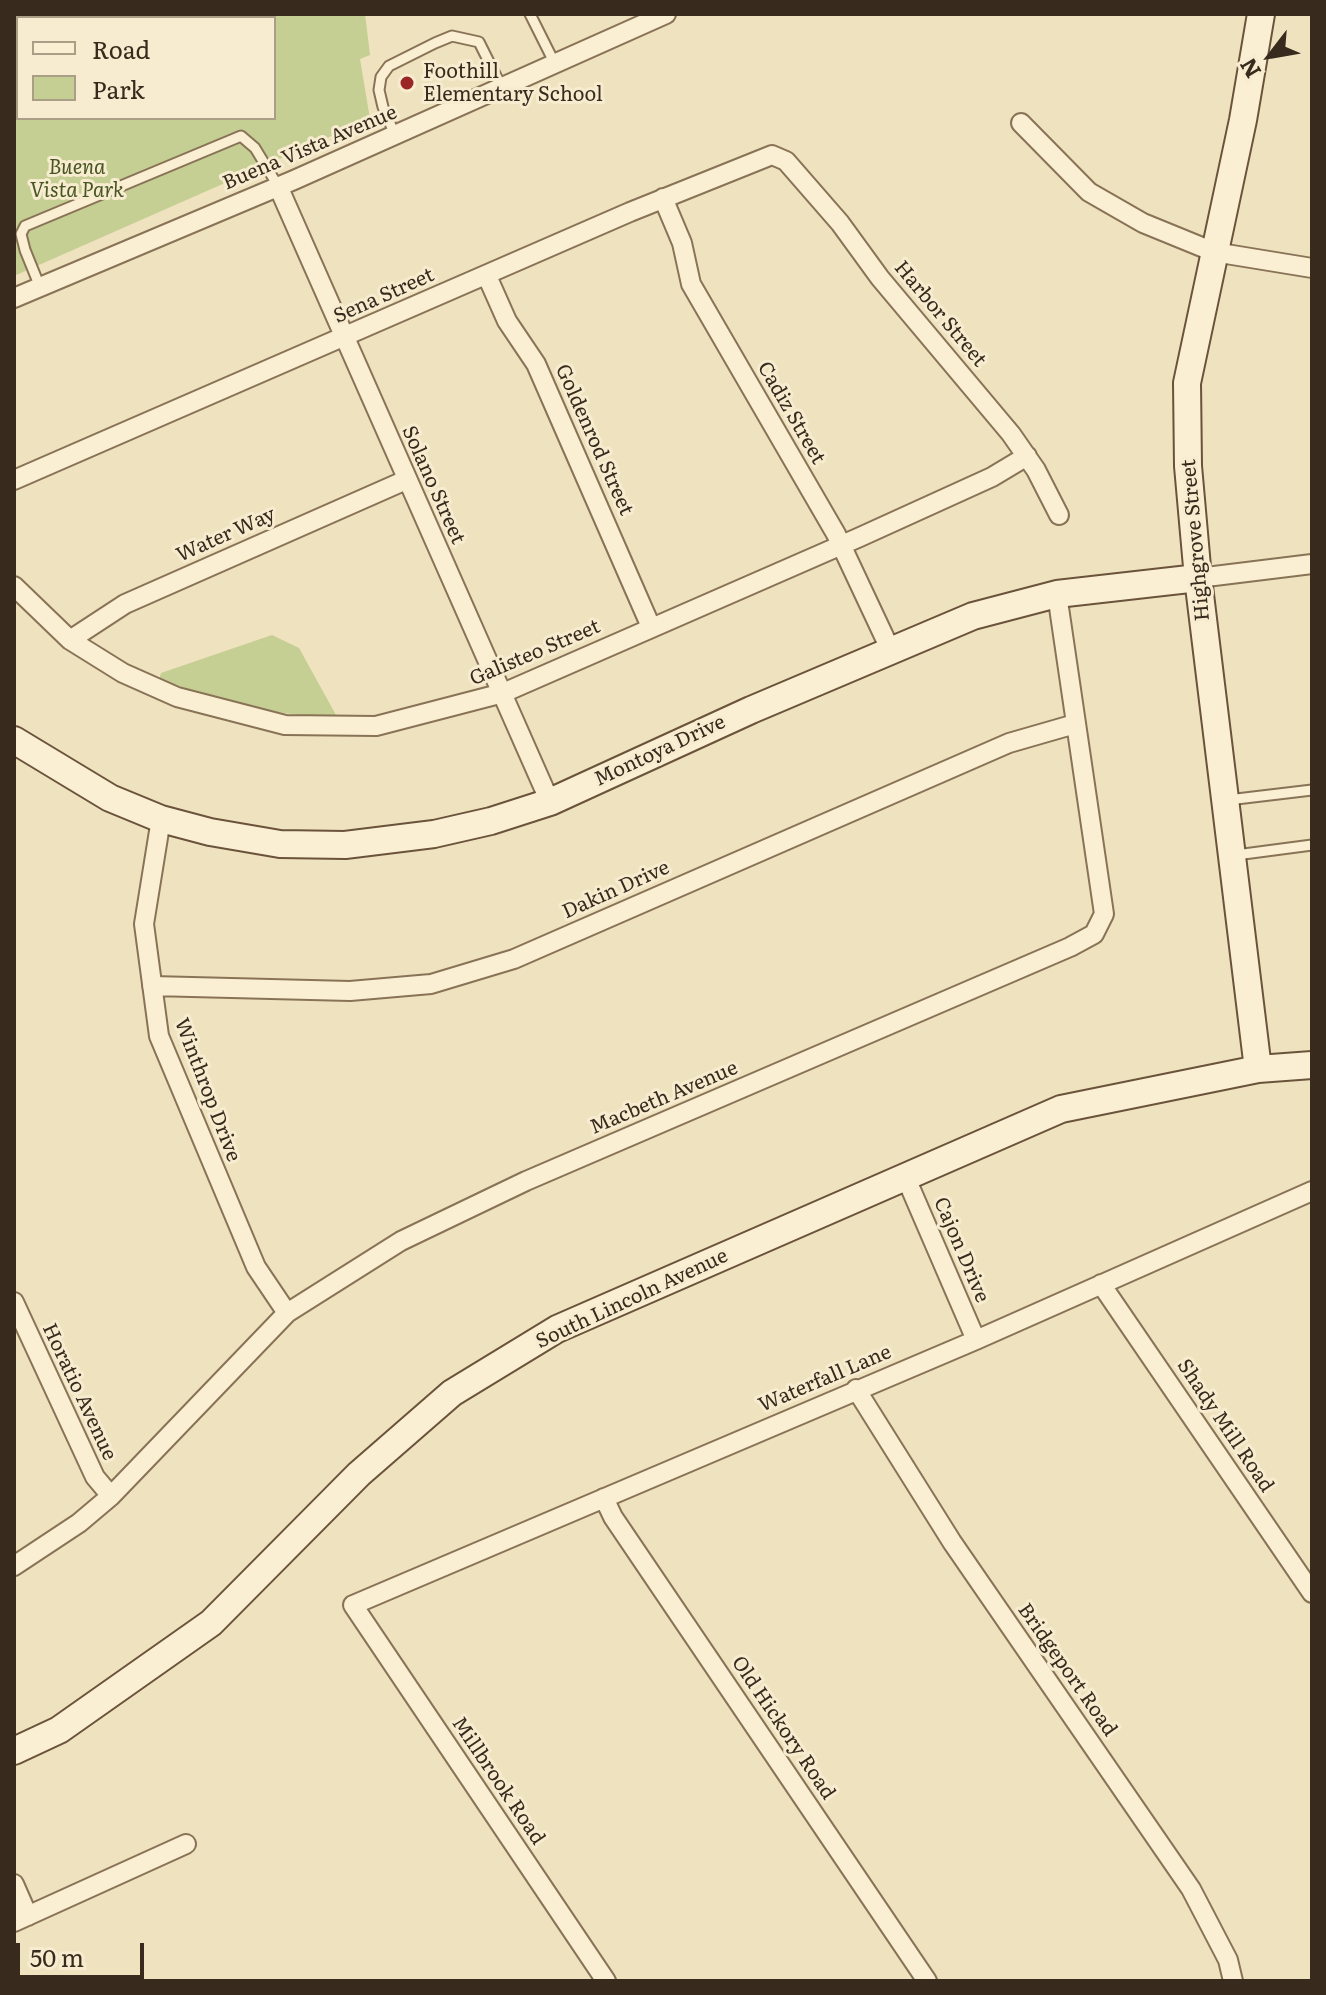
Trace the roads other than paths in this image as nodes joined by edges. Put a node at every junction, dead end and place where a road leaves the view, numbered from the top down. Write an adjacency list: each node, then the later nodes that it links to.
1 (532, 14): 4 (lane)
2 (666, 14): 4 (street, Buena Vista Avenue)
3 (1261, 14): 11 (street, Highgrove Street)
4 (555, 64): 5 (street, Buena Vista Avenue)
5 (502, 88): 7 (street, Buena Vista Avenue); 7 (lane)
6 (1021, 123): 11 (street)
7 (395, 135): 9 (street, Buena Vista Avenue)
8 (772, 155): 10 (street, Sena Street); 17 (street, Harbor Street)
9 (278, 186): 14 (street, Buena Vista Avenue); 14 (lane); 16 (street, Solano Street)
10 (663, 198): 13 (street, Sena Street); 21 (street, Cadiz Street)
11 (1214, 252): 12 (street); 23 (street, Highgrove Street)
12 (1312, 268)
13 (487, 276): 16 (street, Sena Street); 26 (street, Goldenrod Street)
14 (40, 287): 15 (street, Buena Vista Avenue)
15 (14, 298)
16 (343, 338): 18 (street, Sena Street); 19 (street, Solano Street)
17 (1027, 456): 20 (street, Harbor Street); 21 (street, Galisteo Street)
18 (14, 480)
19 (406, 480): 27 (street, Water Way); 29 (street, Solano Street)
20 (1059, 515)
21 (842, 545): 26 (street, Galisteo Street); 28 (street, Cadiz Street)
22 (1312, 564): 23 (street, Montoya Drive)
23 (1198, 578): 25 (street, Montoya Drive); 33 (street, Highgrove Street)
24 (14, 586): 27 (street, Galisteo Street)
25 (1057, 594): 28 (street, Montoya Drive); 30 (street, Macbeth Avenue)
26 (651, 627): 29 (street, Galisteo Street)
27 (70, 640): 29 (street, Galisteo Street)
28 (890, 649): 34 (street, Montoya Drive)
29 (503, 693): 34 (street, Solano Street)
30 (1075, 724): 38 (street, Dakin Drive); 45 (street, Macbeth Avenue)
31 (14, 740): 35 (street, Montoya Drive)
32 (1312, 790): 33 (lane)
33 (1225, 800): 37 (street, Highgrove Street)
34 (550, 802): 35 (street, Montoya Drive)
35 (161, 819): 38 (street, Winthrop Drive)
36 (1312, 845): 37 (lane)
37 (1232, 856): 40 (street, Highgrove Street)
38 (152, 986): 45 (street, Winthrop Drive)
39 (1312, 1065): 40 (street, South Lincoln Avenue)
40 (1258, 1069): 41 (street, South Lincoln Avenue)
41 (906, 1178): 46 (street, Cajon Drive); 53 (street, South Lincoln Avenue)
42 (1312, 1191): 43 (street, Waterfall Lane)
43 (1101, 1284): 46 (street, Waterfall Lane); 51 (street, Shady Mill Road)
44 (14, 1302): 48 (street, Horatio Avenue)
45 (287, 1313): 48 (street, Macbeth Avenue)
46 (976, 1340): 47 (street, Waterfall Lane)
47 (856, 1389): 49 (street, Waterfall Lane); 59 (street, Bridgeport Road)
48 (111, 1496): 50 (street, Macbeth Avenue)
49 (604, 1498): 52 (street, Waterfall Lane); 58 (street, Old Hickory Road)
50 (14, 1566)
51 (1312, 1593)
52 (353, 1605): 57 (street, Millbrook Road)
53 (14, 1751)
54 (186, 1844): 56 (street)
55 (14, 1884): 56 (street)
56 (21, 1919)
57 (606, 1981)
58 (927, 1981)
59 (1233, 1981)

